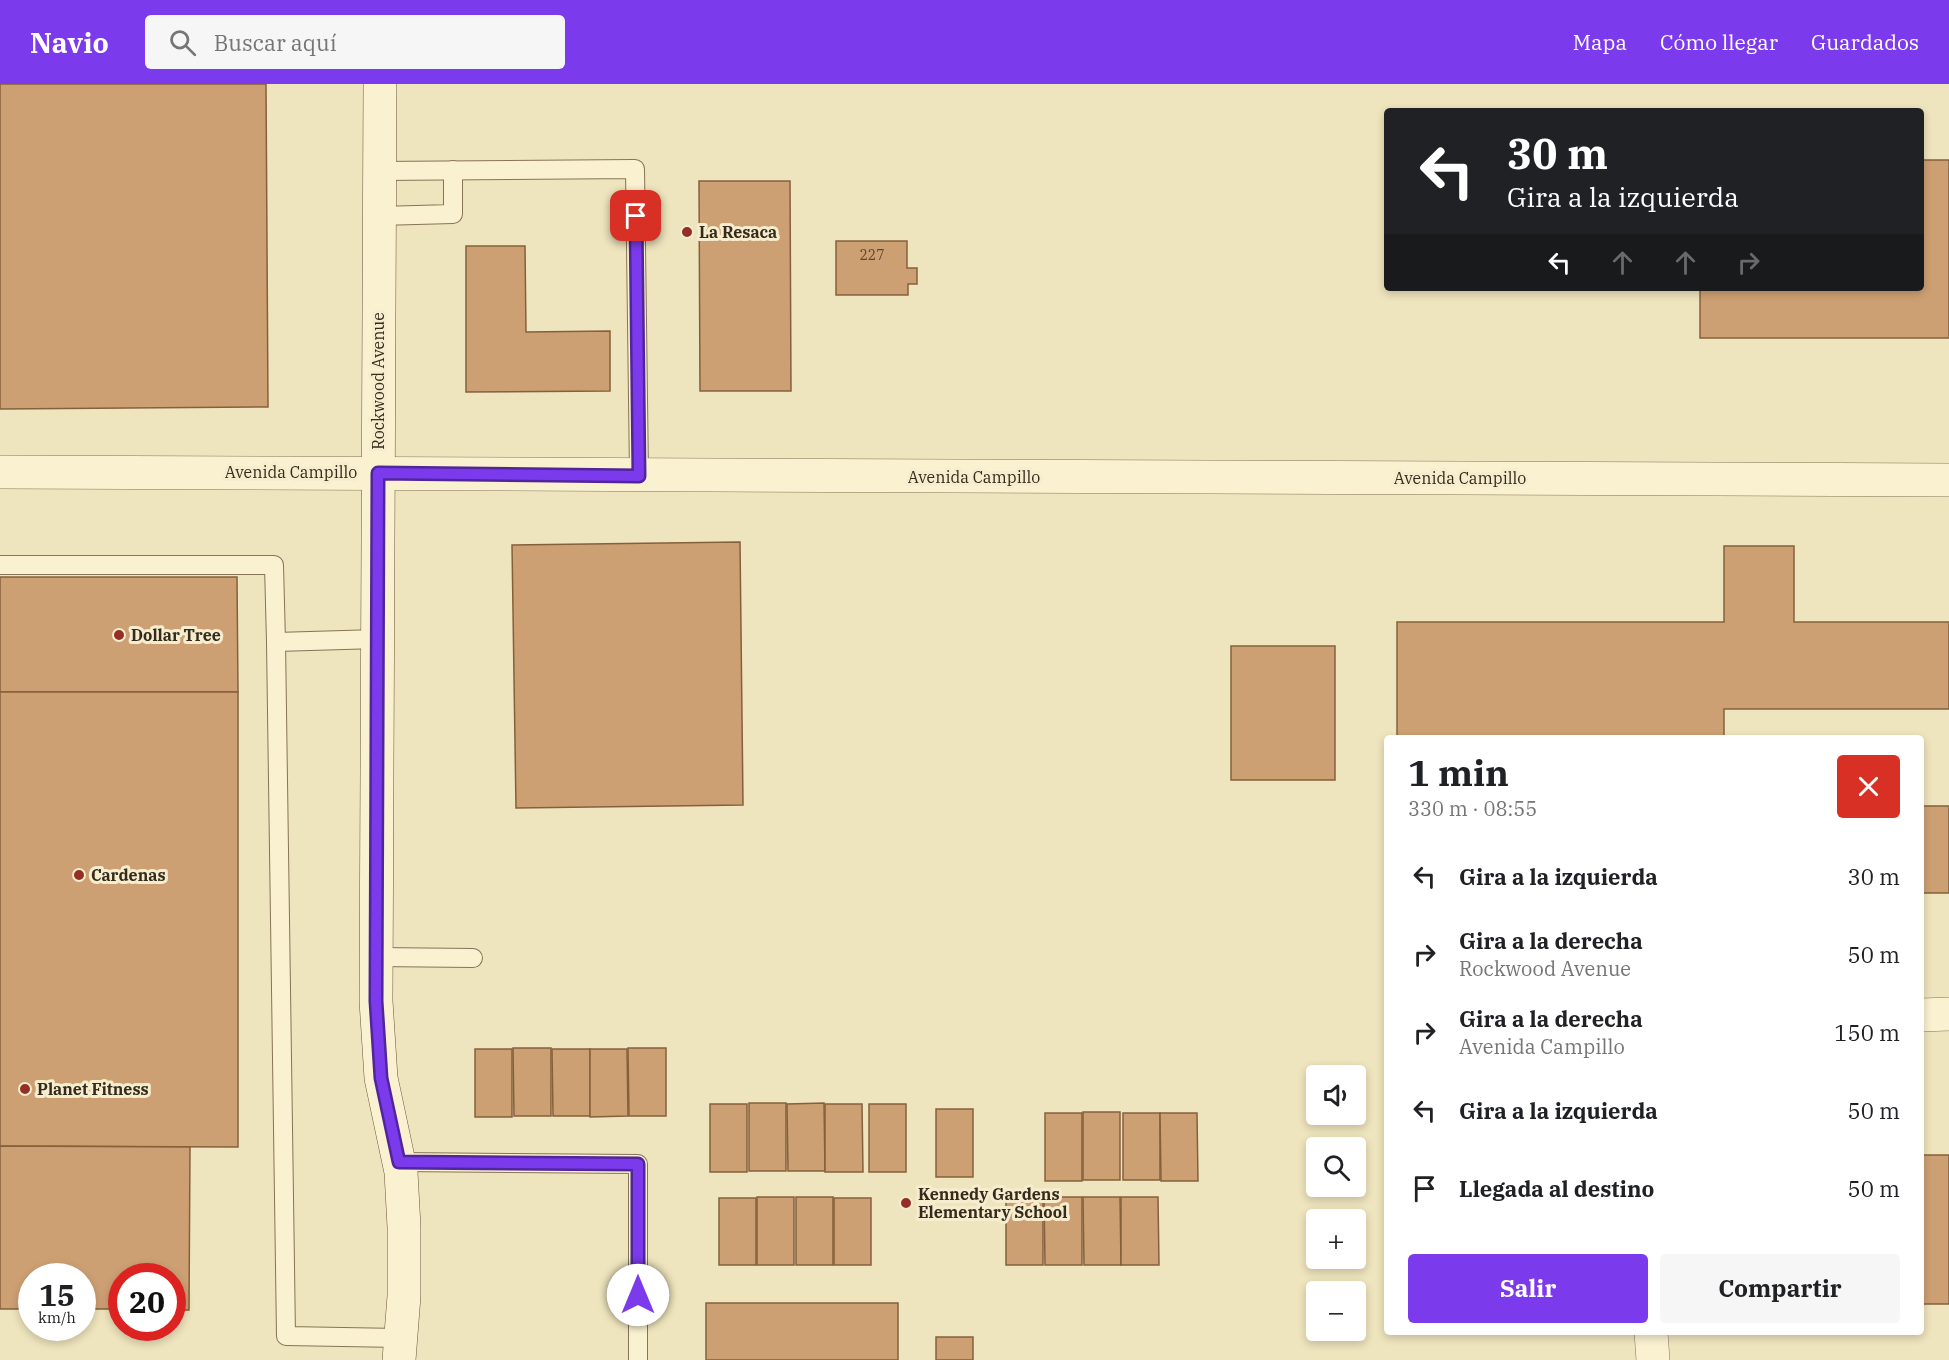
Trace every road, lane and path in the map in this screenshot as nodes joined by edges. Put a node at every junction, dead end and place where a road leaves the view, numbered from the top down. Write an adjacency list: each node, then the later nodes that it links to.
1 (380, 84): 3 (street, Rockwood Avenue)
2 (453, 170): 3 (lane); 4 (lane); 7 (lane)
3 (380, 171): 4 (street, Rockwood Avenue)
4 (380, 216): 6 (street, Rockwood Avenue)
5 (0, 472): 6 (street, Avenida Campillo)
6 (378, 473): 7 (street, Avenida Campillo); 10 (street, Rockwood Avenue)
7 (639, 476): 8 (street, Avenida Campillo)
8 (1949, 480)
9 (0, 565): 11 (lane)
10 (378, 639): 11 (lane); 12 (street, Rockwood Avenue)
11 (276, 642): 18 (lane)
12 (376, 957): 13 (lane); 16 (street, Rockwood Avenue)
13 (473, 958)
14 (1949, 1014): 15 (street)
15 (1924, 1015)
16 (399, 1162): 18 (street, Rockwood Avenue); 19 (lane)
17 (1651, 1335): 20 (street)
18 (400, 1349)
19 (638, 1360)
20 (1653, 1360)

